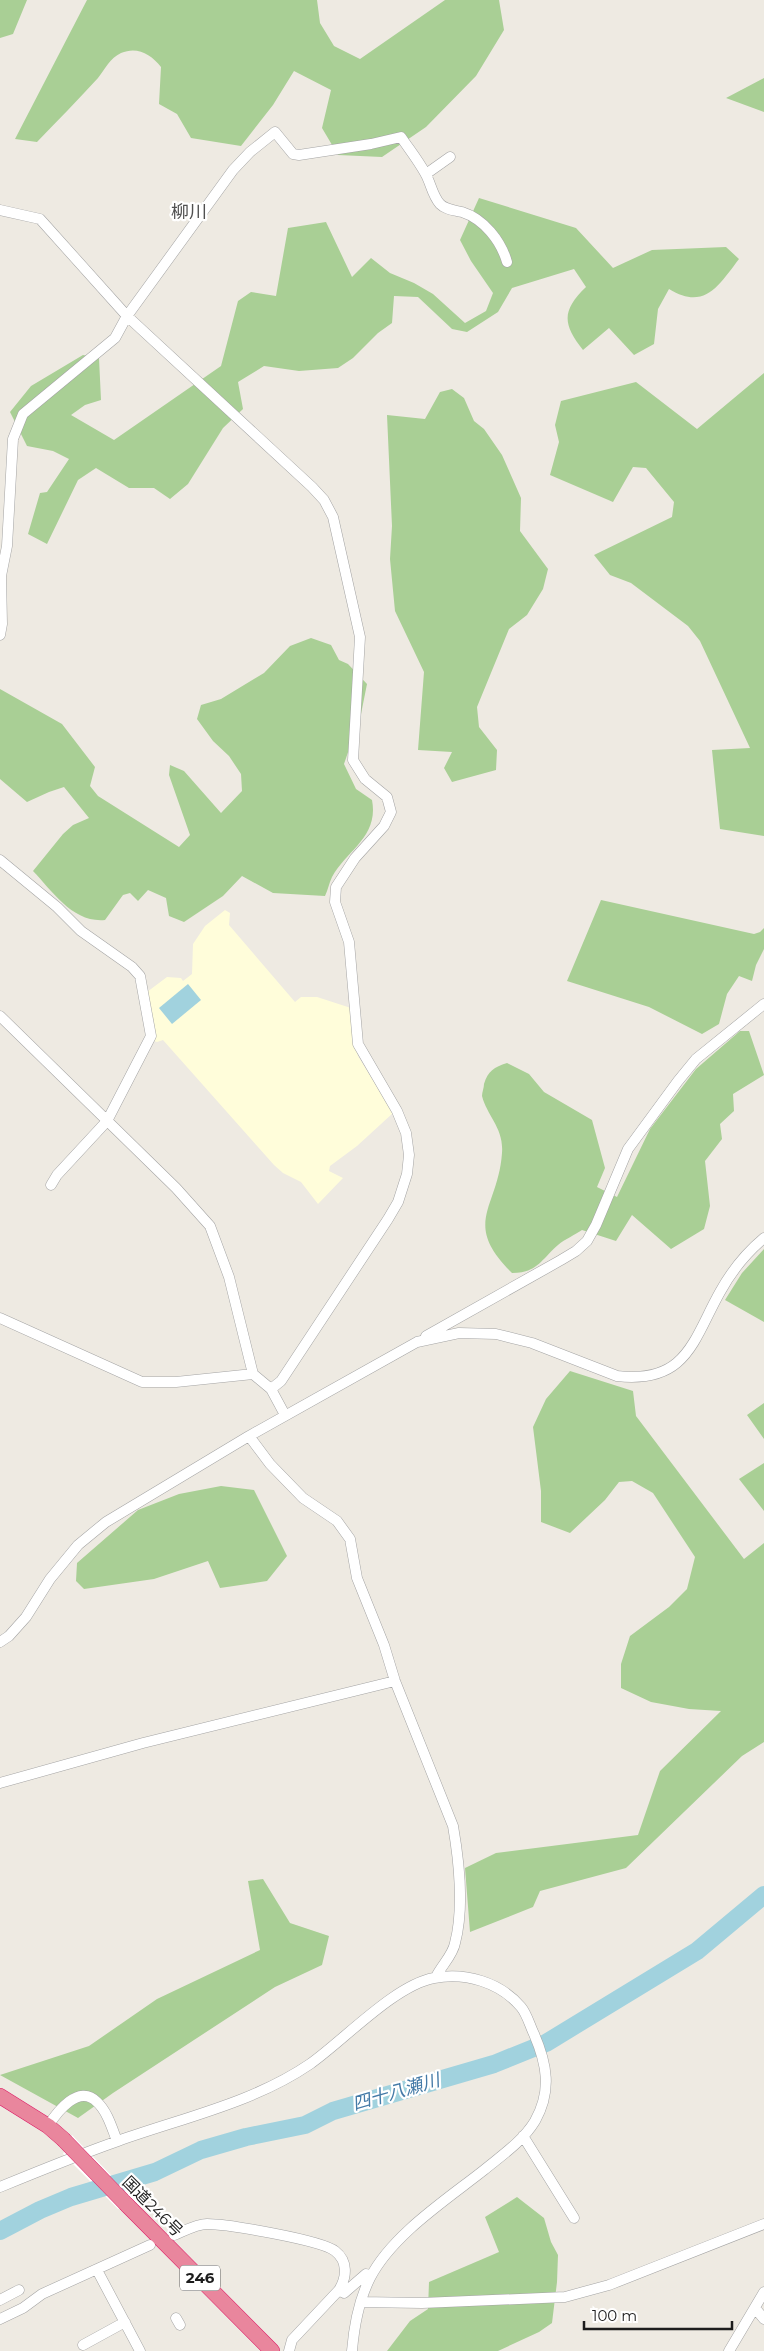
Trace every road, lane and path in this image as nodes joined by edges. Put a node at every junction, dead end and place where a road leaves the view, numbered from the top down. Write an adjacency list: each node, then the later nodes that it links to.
1 (450, 157): 2 (street)
2 (426, 174): 4 (street); 5 (street)
3 (0, 210): 5 (street)
4 (507, 262)
5 (127, 316): 6 (street); 16 (street)
6 (0, 635)
7 (0, 860): 10 (street)
8 (764, 1004): 14 (street)
9 (0, 1016): 10 (street)
10 (107, 1121): 11 (street); 15 (street)
11 (51, 1185)
12 (764, 1238): 14 (street)
13 (0, 1318): 15 (street)
14 (417, 1342): 17 (street)
15 (253, 1374): 16 (street)
16 (272, 1389): 17 (street)
17 (285, 1415): 18 (street)
18 (249, 1436): 19 (street); 20 (street)
19 (0, 1642)
20 (395, 1681): 21 (street); 22 (street)
21 (0, 1783)
22 (436, 1977): 25 (street); 26 (street)
23 (0, 2096): 24 (highway, 国道246号 / 246)
24 (48, 2126): 26 (street); 45 (highway, 国道246号 / 246, bridge)
25 (523, 2136): 28 (street); 33 (street)
26 (117, 2141): 27 (street)
27 (0, 2187)
28 (574, 2218)
29 (764, 2224): 38 (street)
30 (174, 2235): 35 (street)
31 (150, 2245): 32 (street)
32 (97, 2270): 40 (street); 42 (street)
33 (371, 2276): 35 (street); 38 (street)
34 (19, 2290): 37 (street)
35 (340, 2290): 46 (street)
36 (764, 2292): 39 (street)
37 (0, 2300)
38 (360, 2302): 47 (street)
39 (755, 2308): 41 (street); 48 (street)
40 (0, 2319)
41 (764, 2319)
42 (124, 2322): 43 (street); 44 (street)
43 (83, 2345)
44 (140, 2351)
45 (272, 2351)
46 (289, 2351)
47 (352, 2351)
48 (729, 2351)

